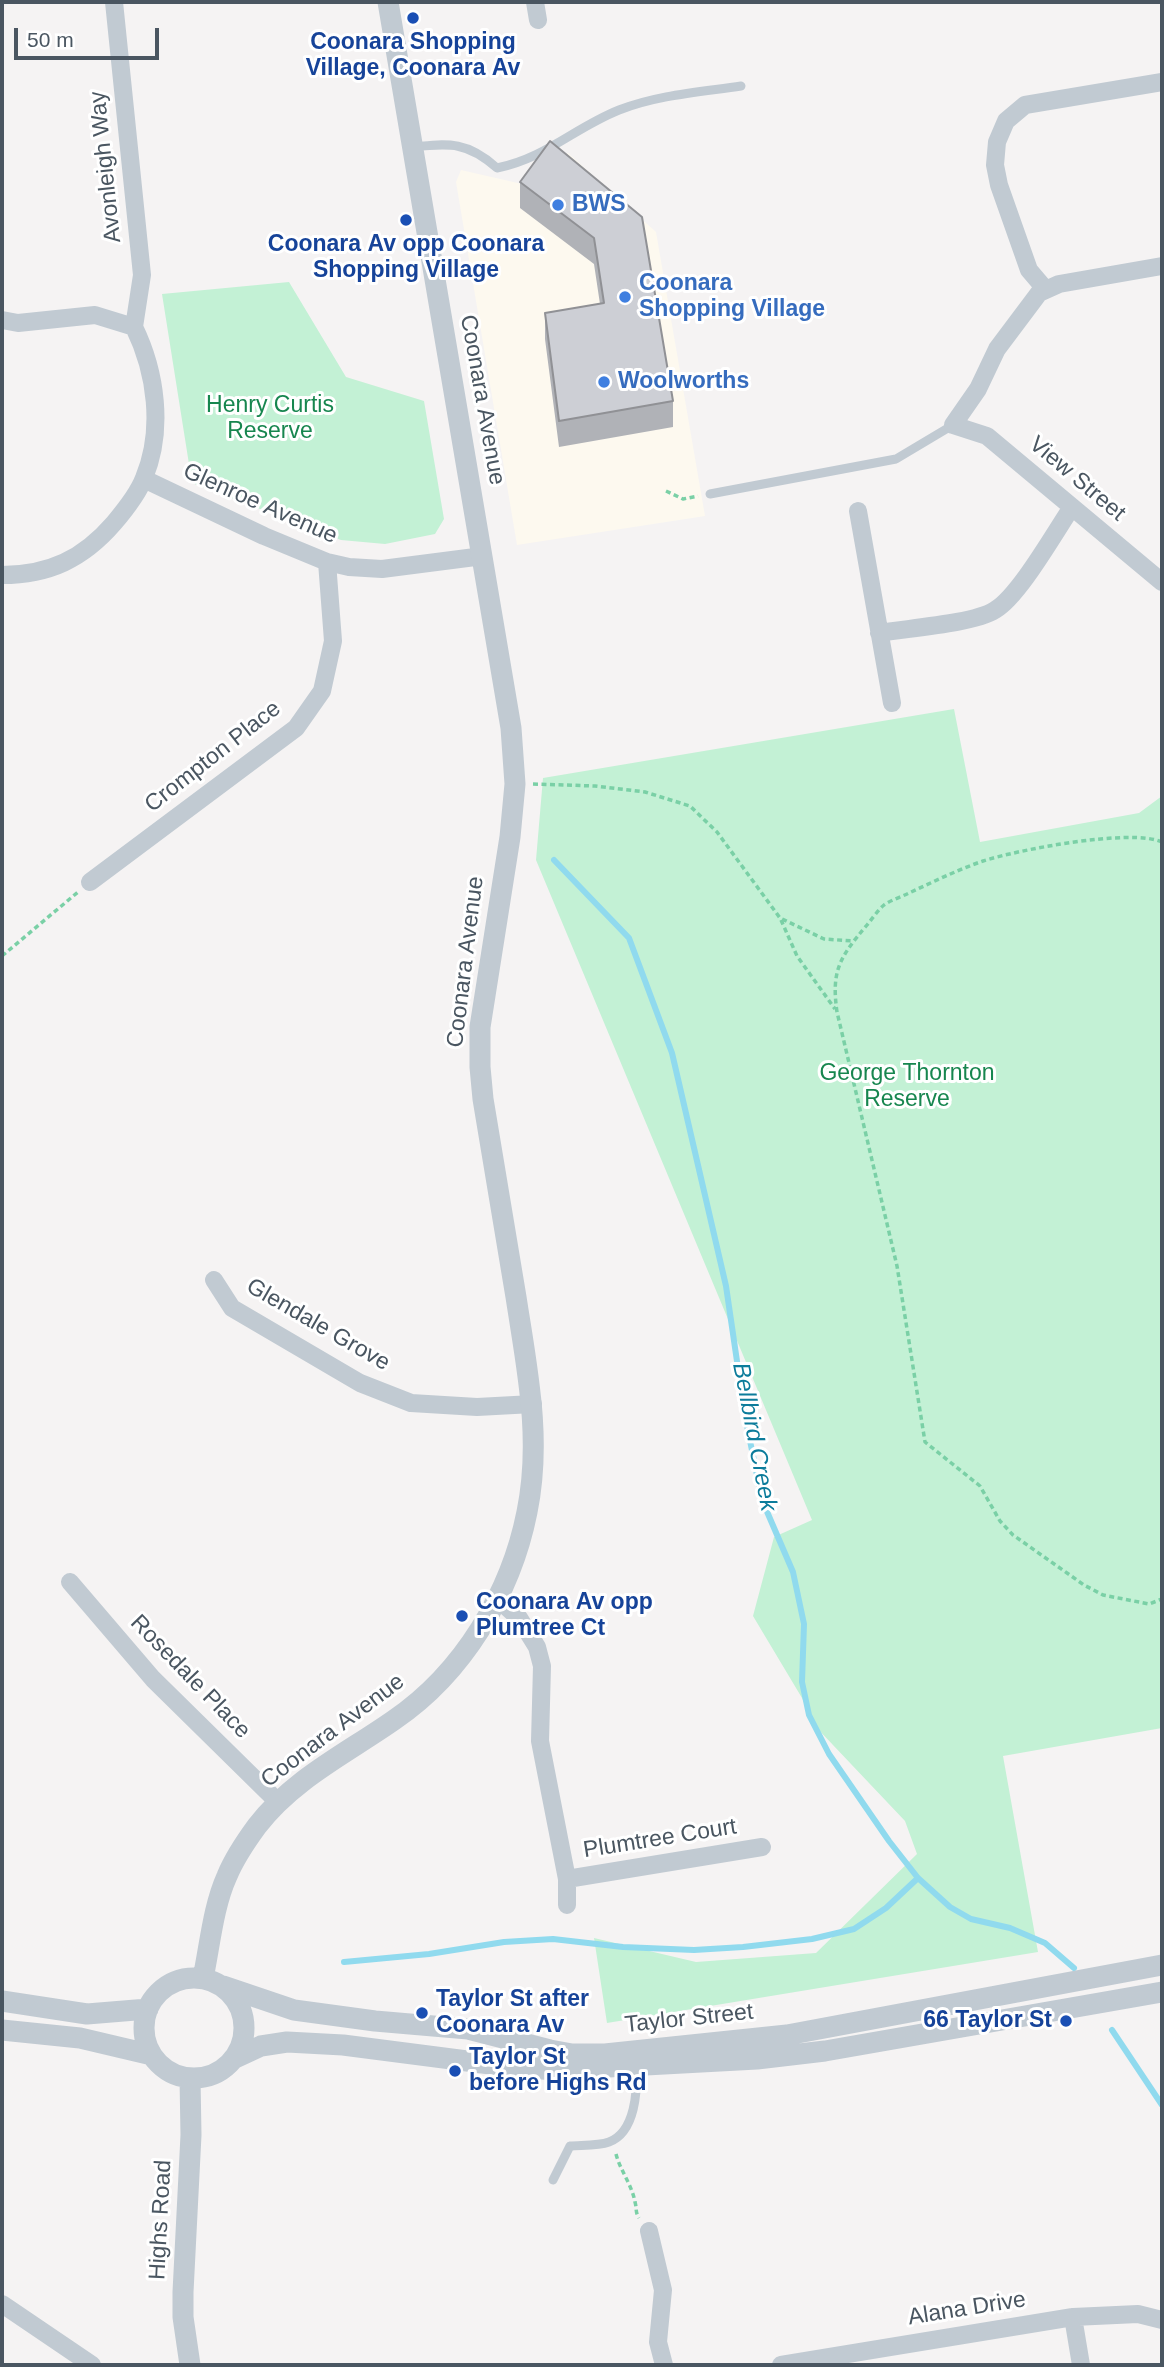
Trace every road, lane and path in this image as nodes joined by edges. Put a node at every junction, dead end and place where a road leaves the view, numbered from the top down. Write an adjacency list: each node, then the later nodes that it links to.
1 (114, 2): 11 (street, Avonleigh Way)
2 (388, 2): 7 (street, Coonara Avenue)
3 (535, 2): 4 (street)
4 (538, 20)
5 (1162, 82): 9 (street)
6 (741, 86): 7 (lane)
7 (413, 147): 18 (street, Coonara Avenue)
8 (1162, 266): 9 (street)
9 (1046, 290): 12 (street)
10 (2, 320): 11 (street)
11 (134, 327): 13 (street)
12 (953, 425): 15 (lane); 16 (street, View Street)
13 (144, 479): 19 (street, Glenroe Avenue); 20 (street)
14 (666, 491): 15 (path)
15 (710, 494)
16 (1072, 507): 21 (street, View Street); 22 (street)
17 (858, 511): 22 (street)
18 (483, 556): 19 (street, Glenroe Avenue); 24 (street, Coonara Avenue)
19 (327, 562): 26 (street, Crompton Place)
20 (2, 575)
21 (1162, 582)
22 (879, 633): 23 (street)
23 (892, 704)
24 (515, 784): 27 (path); 32 (street, Coonara Avenue)
25 (1162, 842): 28 (path)
26 (90, 882): 29 (path)
27 (780, 918): 28 (path); 30 (path)
28 (854, 940): 30 (path)
29 (2, 956)
30 (837, 1012): 35 (path)
31 (214, 1280): 32 (street, Glendale Grove)
32 (533, 1404): 34 (street, Coonara Avenue)
33 (71, 1582): 36 (street, Rosedale Place)
34 (498, 1599): 36 (street, Coonara Avenue); 38 (street, Plumtree Court)
35 (1162, 1599)
36 (278, 1802): 41 (street, Coonara Avenue)
37 (762, 1847): 38 (street, Plumtree Court)
38 (567, 1879): 39 (street, Plumtree Court)
39 (567, 1905)
40 (1162, 1965): 41 (street, Taylor Street)
41 (213, 1982): 44 (street); 47 (street)
42 (1162, 1992): 48 (street, Taylor Street)
43 (2, 2001): 44 (street)
44 (148, 2009): 46 (street)
45 (2, 2030): 46 (street)
46 (152, 2055): 49 (street)
47 (233, 2059): 48 (street, Taylor Street); 49 (street)
48 (637, 2066): 50 (lane)
49 (190, 2078): 57 (street, Highs Road)
50 (616, 2137): 51 (lane); 52 (path)
51 (553, 2180)
52 (649, 2231): 58 (street)
53 (2, 2304): 56 (street)
54 (1073, 2317): 55 (street, Alana Drive); 59 (street, Alana Drive); 60 (street)
55 (1162, 2320)
56 (92, 2365)
57 (190, 2365)
58 (664, 2365)
59 (781, 2365)
60 (1081, 2365)

